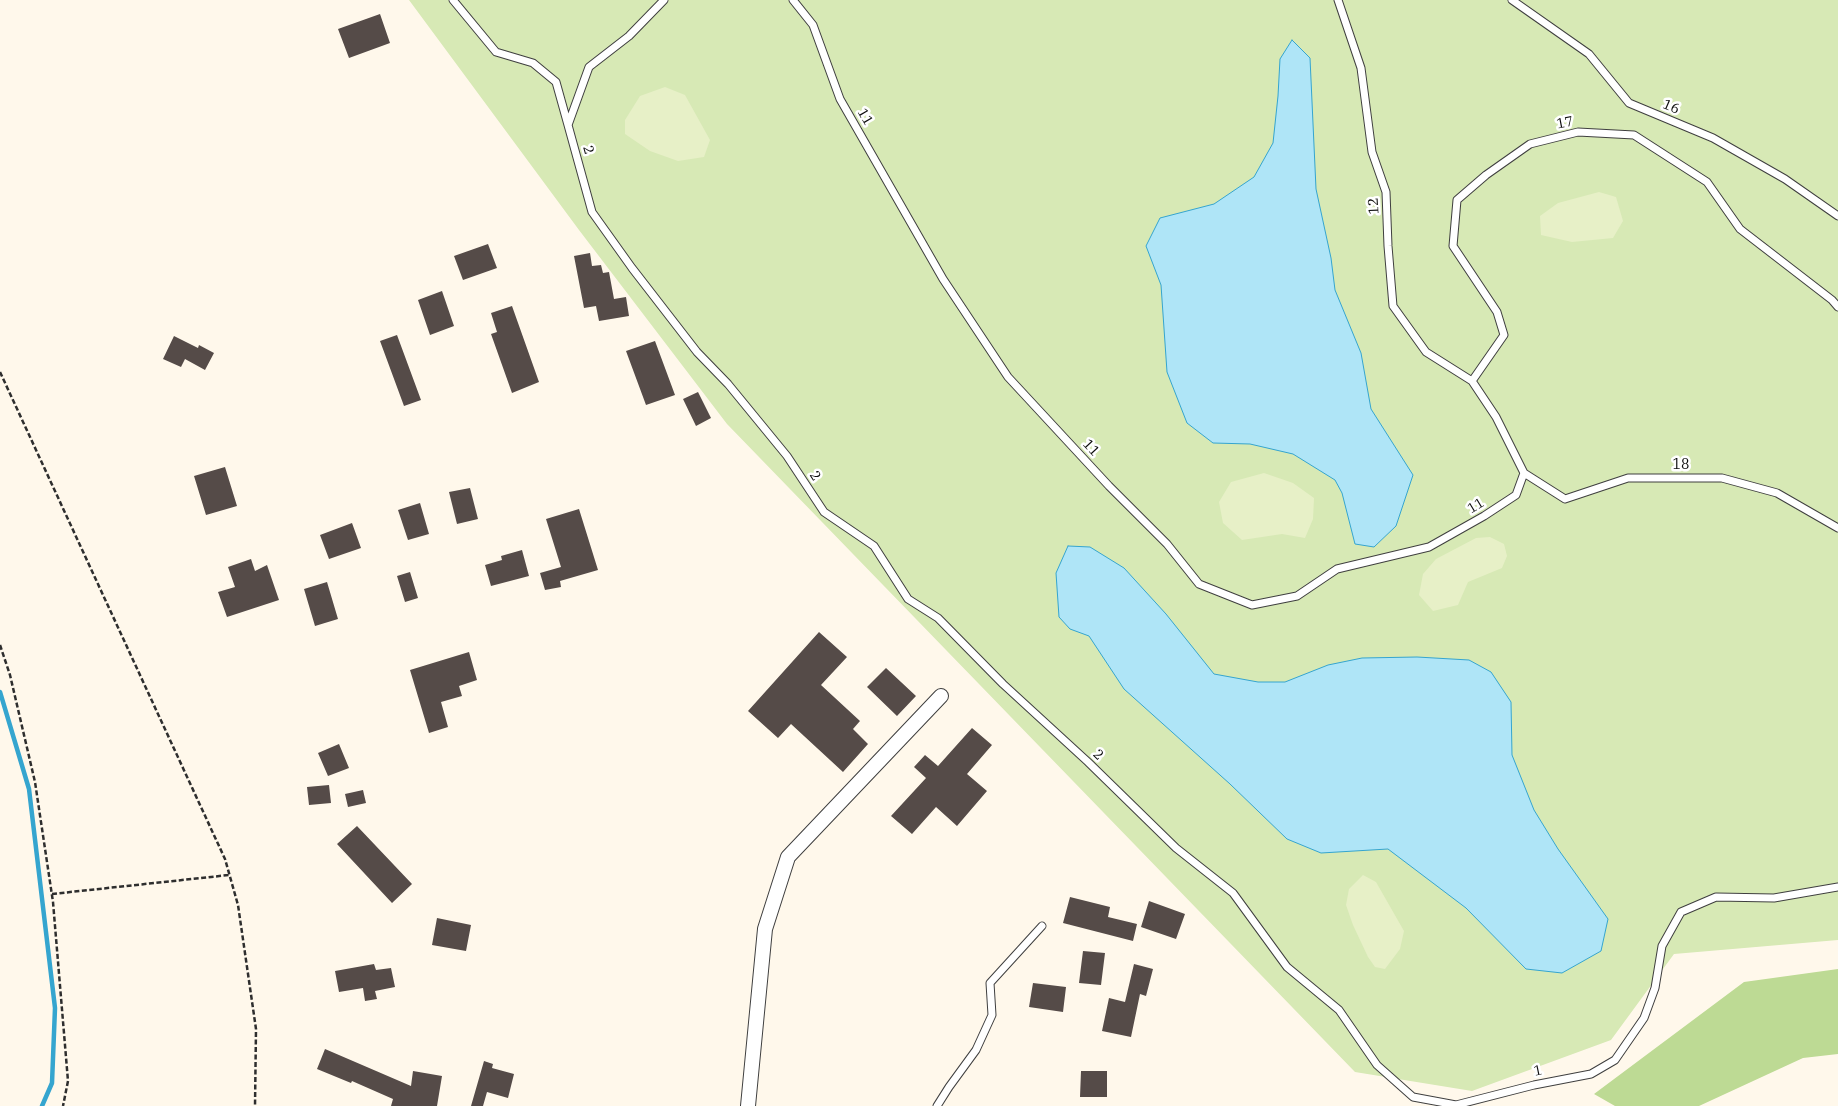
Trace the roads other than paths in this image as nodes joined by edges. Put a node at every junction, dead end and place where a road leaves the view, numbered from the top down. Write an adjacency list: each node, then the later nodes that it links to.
1 (453, 0): 6 (lane, 2)
2 (664, 0): 6 (lane)
3 (793, 0): 10 (lane, 11)
4 (1338, 0): 9 (lane, 12)
5 (1512, 0): 7 (lane, 16)
6 (568, 125): 14 (lane, 2)
7 (1838, 216)
8 (1838, 307): 9 (lane, 17)
9 (1472, 381): 10 (lane)
10 (1524, 473): 11 (lane, 18)
11 (1838, 528)
12 (941, 696): 16 (street)
13 (1838, 886): 14 (lane, 1)
14 (1233, 893)
15 (1042, 926): 17 (lane)
16 (748, 1106)
17 (938, 1106)

